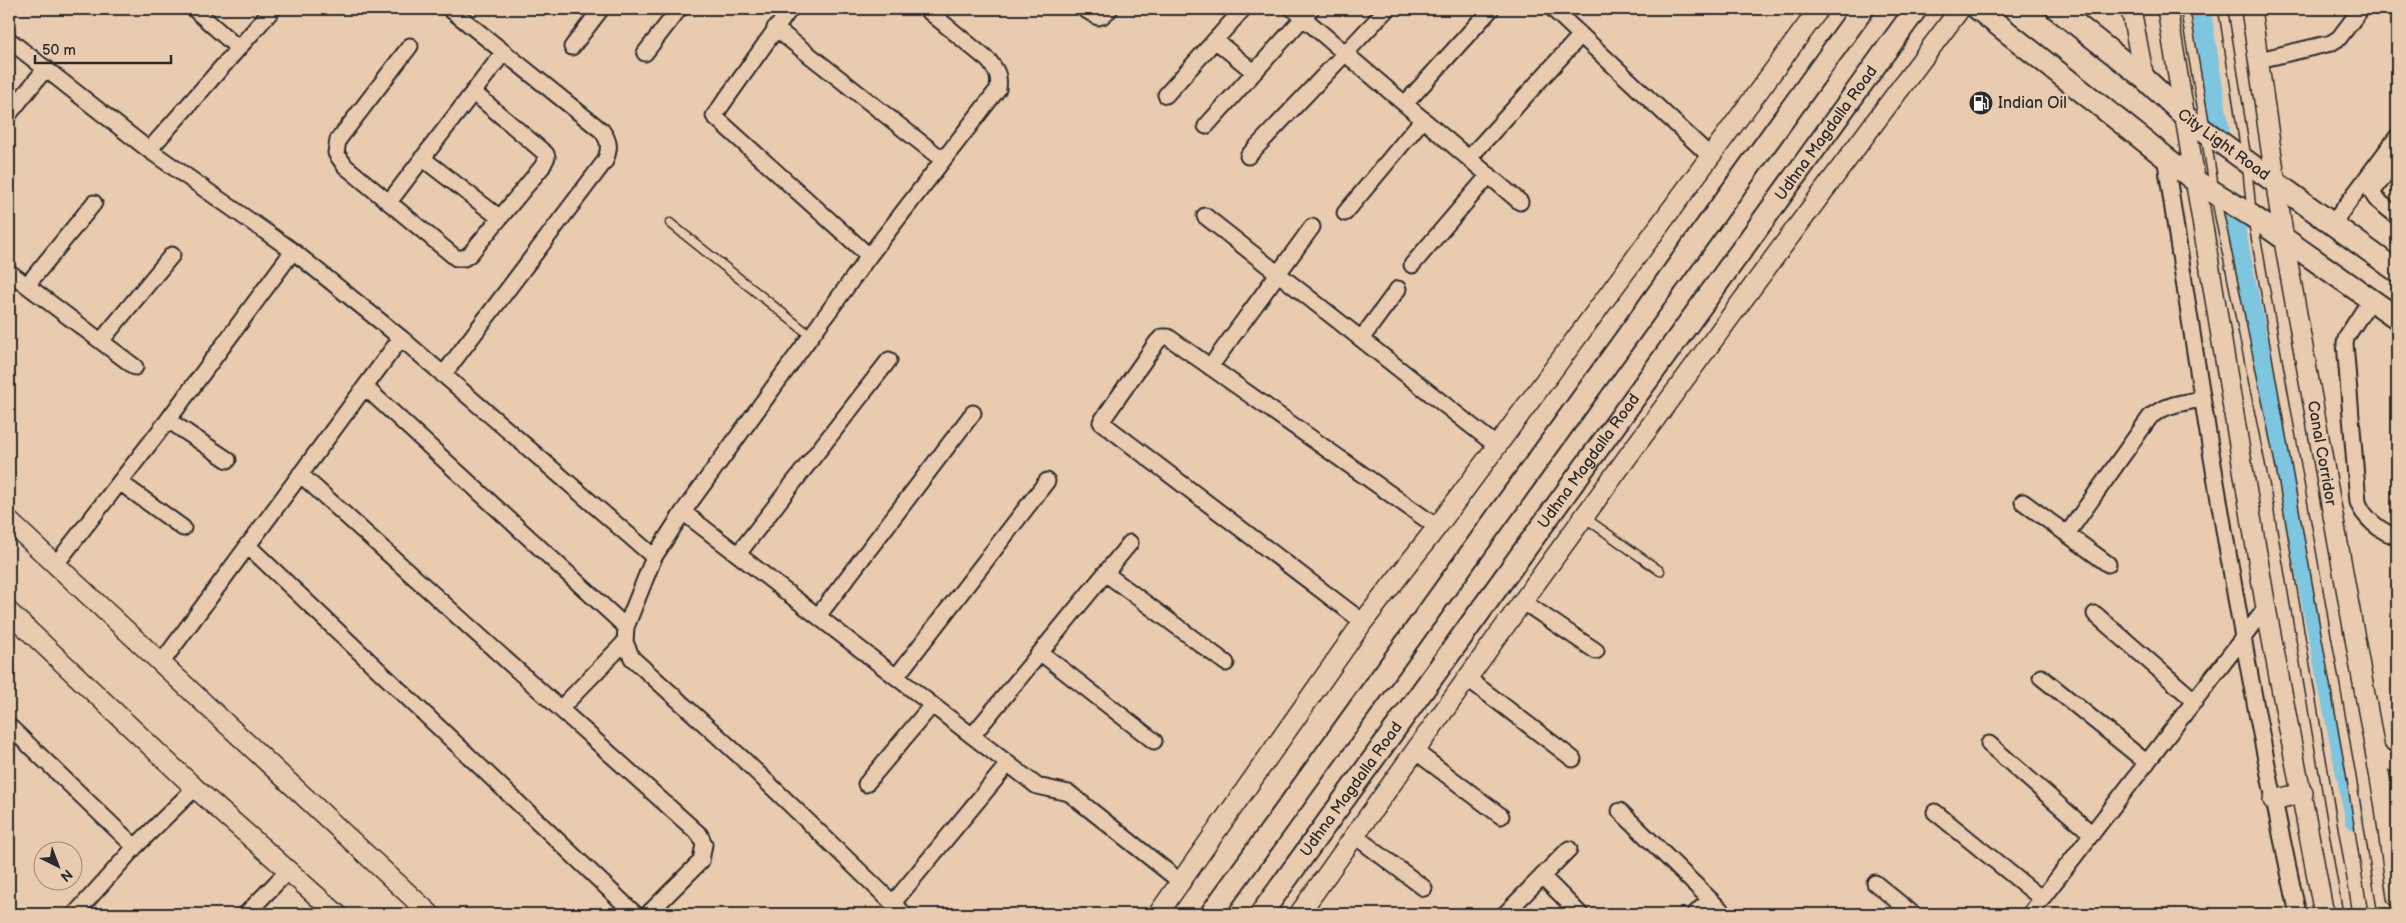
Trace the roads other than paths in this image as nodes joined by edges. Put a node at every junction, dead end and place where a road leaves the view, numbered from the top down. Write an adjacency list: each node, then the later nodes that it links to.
1 (194, 9): 33 (street)
2 (273, 9): 33 (street)
3 (450, 9): 34 (street)
4 (600, 9): 32 (street)
5 (679, 9): 35 (street)
6 (790, 9): 27 (street)
7 (926, 9): 57 (street)
8 (1084, 9): 9 (street)
9 (1110, 9)
10 (1243, 9): 30 (street)
11 (1387, 9): 36 (street)
12 (1491, 9): 43 (street)
13 (1819, 9): 52 (street)
14 (1863, 9): 176 (main road)
15 (1916, 9): 177 (main road, Udhna Magdalla Road)
16 (1960, 9): 105 (street)
17 (1978, 9): 53 (main road)
18 (2057, 9): 40 (main road, City Light Road)
19 (2131, 9): 40 (street)
20 (2167, 9): 45 (street)
21 (2185, 9): 48 (lane)
22 (2223, 9): 58 (lane)
23 (2251, 9): 37 (street, Canal Corridor)
24 (2361, 9): 37 (street)
25 (1303, 12): 36 (street); 39 (street)
26 (1563, 12): 28 (street)
27 (775, 28): 57 (street); 77 (street)
28 (1581, 35): 52 (street); 55 (street)
29 (9, 40): 38 (street)
30 (1215, 40): 39 (street); 42 (street)
31 (410, 46): 63 (street)
32 (572, 47)
33 (238, 48): 50 (street)
34 (504, 52): 41 (street); 93 (street)
35 (645, 53)
36 (1345, 53): 43 (street); 51 (street)
37 (2259, 60): 61 (street, Canal Corridor)
38 (46, 68): 44 (street); 50 (street)
39 (1254, 72): 47 (street)
40 (2144, 78): 45 (main road, City Light Road)
41 (474, 92): 54 (street); 70 (street)
42 (1166, 95)
43 (1406, 104): 46 (street)
44 (9, 114)
45 (2187, 118): 48 (main road, City Light Road); 60 (street)
46 (1424, 119): 55 (street); 66 (street)
47 (1206, 126)
48 (2206, 132): 58 (main road, City Light Road); 62 (lane)
49 (2397, 137): 72 (street)
50 (149, 150): 75 (street)
51 (1248, 156)
52 (1710, 156): 98 (street)
53 (2164, 156): 60 (main road); 95 (street)
54 (422, 158): 63 (street); 70 (street)
55 (1469, 158): 59 (street)
56 (2397, 158): 69 (street)
57 (943, 160): 77 (street)
58 (2247, 161): 61 (main road, City Light Road); 68 (lane)
59 (1489, 175): 64 (street); 78 (street)
60 (2194, 180): 62 (main road); 120 (street)
61 (2277, 182): 72 (main road, City Light Road); 74 (street, Canal Corridor)
62 (2216, 194): 68 (main road); 187 (lane)
63 (389, 202): 70 (street)
64 (1520, 202)
65 (94, 204): 82 (street)
66 (1345, 213)
67 (1205, 216): 81 (street)
68 (2252, 216): 74 (main road); 188 (lane)
69 (2397, 216)
70 (500, 218)
71 (670, 223): 86 (lane)
72 (2333, 223): 79 (main road, City Light Road)
73 (1312, 227): 81 (street)
74 (2284, 241): 84 (main road); 143 (street, Canal Corridor)
75 (293, 250): 87 (street); 97 (street)
76 (172, 255): 89 (street)
77 (869, 256): 86 (street)
78 (1412, 265)
79 (2397, 271)
80 (9, 272): 82 (street)
81 (1278, 274): 88 (street); 92 (street)
82 (28, 284): 89 (street)
83 (1398, 289): 88 (street)
84 (2371, 299): 85 (main road); 110 (street)
85 (2397, 318)
86 (811, 336): 104 (street)
87 (401, 338): 93 (street); 94 (street)
88 (1362, 339): 98 (street)
89 (101, 341): 91 (street)
90 (889, 360): 113 (street)
91 (135, 367)
92 (1210, 367): 107 (street); 124 (street)
93 (443, 375): 114 (street)
94 (365, 387): 100 (street); 125 (street)
95 (2202, 399): 109 (street); 126 (street)
96 (973, 413): 123 (street)
97 (168, 420): 99 (street); 102 (street)
98 (1497, 446): 107 (street)
99 (228, 460)
100 (300, 474): 112 (street); 137 (street)
101 (1047, 481): 132 (street)
102 (121, 483): 108 (street); 115 (street)
103 (2023, 502): 109 (street)
104 (683, 512): 113 (street); 114 (street)
105 (1584, 517): 117 (lane); 119 (street)
106 (9, 521): 115 (street)
107 (1437, 527): 124 (street)
108 (183, 528)
109 (2067, 534): 116 (street)
110 (2397, 536)
111 (1130, 542): 118 (street)
112 (247, 545): 130 (street); 172 (street)
113 (738, 554): 123 (street)
114 (654, 558): 125 (street)
115 (56, 564): 130 (street)
116 (2108, 564)
117 (1660, 571)
118 (1106, 573): 129 (street); 131 (street)
119 (1522, 601): 128 (street); 134 (street)
120 (2266, 608): 126 (street); 150 (street)
121 (9, 612): 149 (street)
122 (2095, 614): 135 (street)
123 (818, 616): 132 (street)
124 (1363, 622): 161 (street)
125 (626, 627): 127 (street)
126 (2243, 638): 135 (street); 151 (street)
127 (625, 642): 137 (street); 167 (street)
128 (1596, 651)
129 (1041, 653): 139 (street); 140 (street)
130 (162, 662): 171 (street)
131 (1226, 663)
132 (896, 677): 136 (street)
133 (2041, 677): 145 (street)
134 (1467, 678): 142 (street); 144 (street)
135 (2195, 700): 145 (street)
136 (932, 705): 139 (street); 148 (street)
137 (560, 709): 173 (street)
138 (9, 726): 157 (street)
139 (972, 736): 146 (street)
140 (1154, 741)
141 (1989, 744): 155 (street)
142 (1415, 751): 154 (street); 156 (street)
143 (2375, 751): 147 (street); 164 (street, Canal Corridor)
144 (1574, 759)
145 (2147, 763): 155 (street)
146 (1008, 764): 161 (street); 167 (street)
147 (2397, 766)
148 (866, 784)
149 (195, 788): 157 (street); 159 (street)
150 (2303, 793): 151 (street); 186 (street)
151 (2273, 800): 185 (street)
152 (1620, 811): 166 (street)
153 (1935, 812): 165 (street)
154 (1501, 816)
155 (2092, 834): 165 (street)
156 (1355, 836): 163 (street); 178 (street)
157 (135, 847): 168 (street)
158 (1568, 849): 160 (street)
159 (289, 870): 169 (street); 170 (street)
160 (1542, 876): 179 (street); 180 (street)
161 (1182, 883): 175 (street)
162 (1875, 883): 183 (street)
163 (1424, 888)
164 (2397, 896)
165 (2042, 899): 184 (street)
166 (1710, 900): 181 (street); 182 (street)
167 (893, 903): 174 (street)
168 (75, 914)
169 (246, 914)
170 (337, 914)
171 (430, 914)
172 (635, 914)
173 (648, 914)
174 (904, 914)
175 (1158, 914)
176 (1211, 914)
177 (1261, 914)
178 (1299, 914)
179 (1505, 914)
180 (1580, 914)
181 (1695, 914)
182 (1726, 914)
183 (1913, 914)
184 (2030, 914)
185 (2298, 914)
186 (2324, 914)
187 (2348, 914)
188 (2373, 914)

